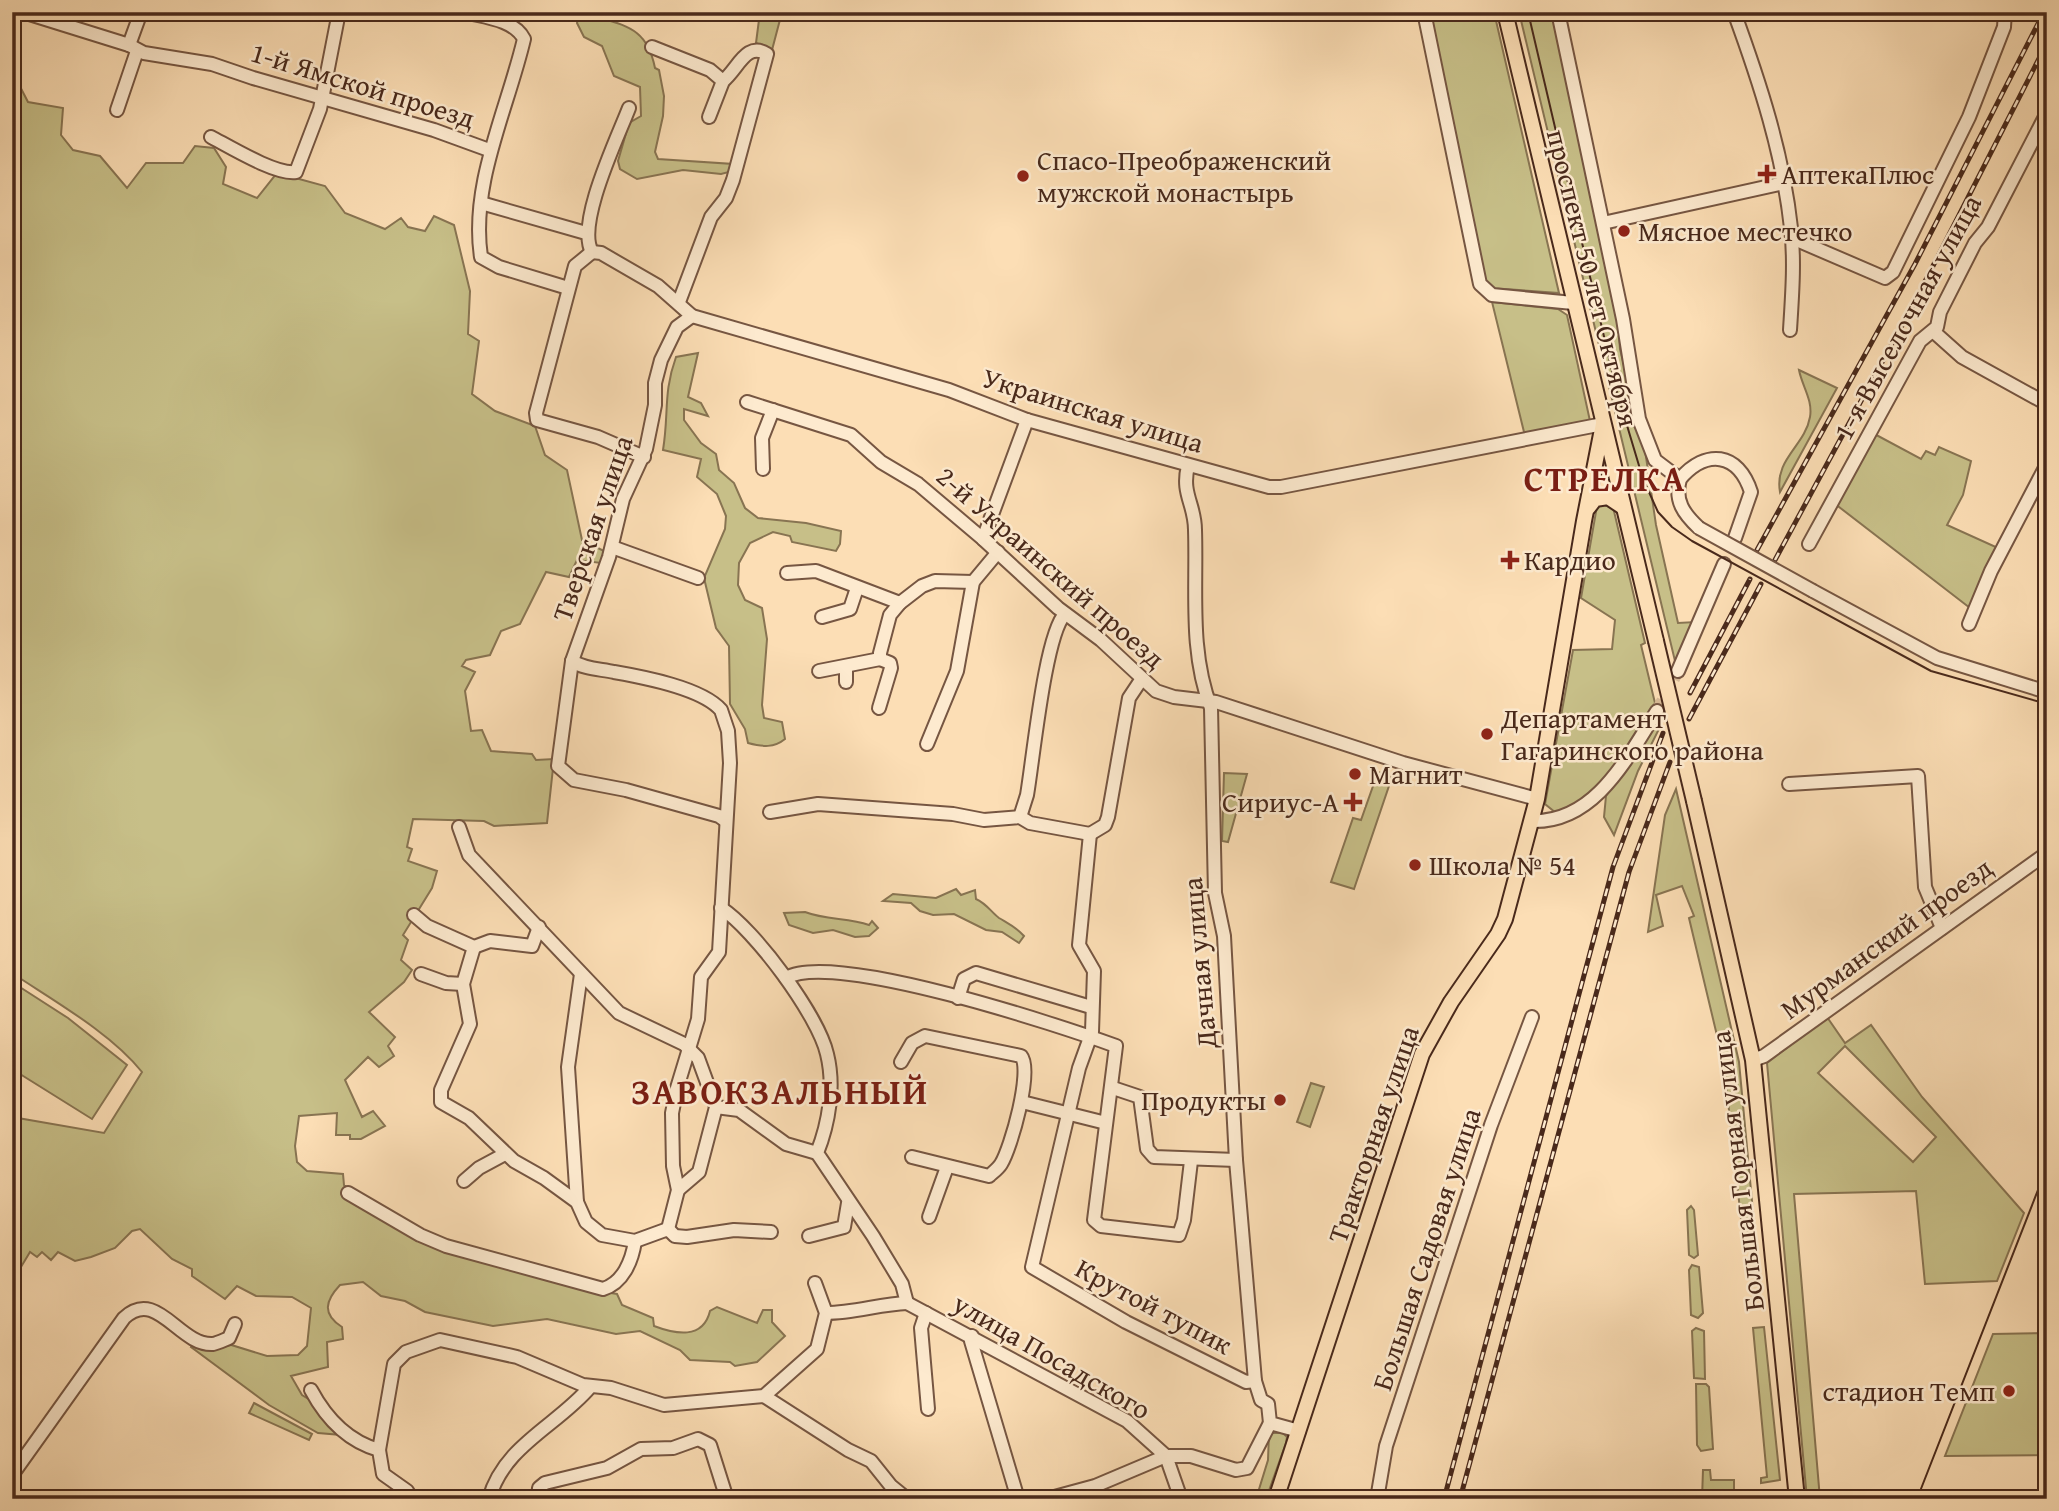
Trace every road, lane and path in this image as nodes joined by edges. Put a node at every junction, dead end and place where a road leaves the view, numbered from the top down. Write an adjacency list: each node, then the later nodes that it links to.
1 (23, 12): 11 (street, 1-й Ямской проезд)
2 (141, 12): 11 (street)
3 (340, 12): 13 (street)
4 (464, 12): 19 (street)
5 (1424, 12): 28 (street)
6 (1505, 12): 28 (main road, проспект 50 лет Октября)
7 (1558, 12): 22 (street)
8 (1734, 12): 20 (street)
9 (2005, 12): 24 (street)
10 (652, 47): 12 (street)
11 (133, 48): 13 (street, 1-й Ямской проезд); 15 (street)
12 (723, 81): 17 (street); 27 (street)
13 (321, 97): 18 (street); 19 (street, 1-й Ямской проезд)
14 (629, 108): 23 (street)
15 (117, 110)
16 (2047, 113): 31 (street, 1-я Выселочная улица)
17 (709, 117)
18 (212, 137)
19 (489, 150): 21 (street)
20 (1784, 183): 22 (street); 24 (street)
21 (481, 203): 23 (street); 26 (street)
22 (1604, 223): 41 (street)
23 (586, 233): 25 (street)
24 (1792, 238): 30 (street)
25 (592, 253): 26 (street); 27 (street)
26 (568, 288): 37 (street)
27 (679, 302): 29 (street)
28 (1573, 303): 36 (main road, проспект 50 лет Октября)
29 (692, 316): 35 (street, Украинская улица); 37 (street, Тверская улица)
30 (1790, 330)
31 (1934, 332): 33 (street); 46 (street, 1-я Выселочная улица)
32 (747, 402): 34 (street, 2-й Украинский проезд)
33 (2047, 404)
34 (772, 410): 40 (street); 45 (street, 2-й Украинский проезд)
35 (1027, 419): 39 (street, Украинская улица); 45 (street)
36 (1604, 424): 39 (street, Украинская улица); 42 (main road, проспект 50 лет Октября); 43 (main road, Тракторная улица)
37 (644, 457): 47 (street, Тверская улица)
38 (2047, 464): 57 (street)
39 (1188, 467): 66 (street, Дачная улица)
40 (763, 469)
41 (1680, 479): 44 (street); 65 (street, bridge)
42 (1623, 507): 43 (main road); 72 (main road, проспект 50 лет Октября, bridge)
43 (1588, 508): 71 (main road, Тракторная улица)
44 (1735, 538)
45 (983, 539): 48 (street, 2-й Украинский проезд)
46 (1809, 544)
47 (612, 547): 51 (street); 59 (street, Тверская улица)
48 (998, 552): 52 (street); 55 (street, 2-й Украинский проезд)
49 (1724, 564): 62 (street)
50 (787, 573): 53 (street)
51 (698, 578)
52 (974, 582): 54 (street); 69 (street)
53 (858, 588): 54 (street); 56 (street)
54 (900, 603): 58 (street)
55 (1065, 614): 63 (street, 2-й Украинский проезд); 74 (street)
56 (822, 617)
57 (1969, 624)
58 (880, 659): 60 (street); 67 (street)
59 (572, 662): 75 (street); 75 (street, Тверская улица)
60 (846, 668): 61 (street); 64 (street)
61 (819, 671)
62 (1678, 671)
63 (1141, 680): 66 (street, 2-й Украинский проезд); 78 (street)
64 (846, 682)
65 (2047, 692)
66 (1208, 701): 71 (street, 2-й Украинский проезд); 104 (street, Дачная улица)
67 (879, 708)
68 (1657, 711): 76 (street)
69 (927, 744)
70 (1789, 784): 83 (street)
71 (1537, 799): 76 (main road, Тракторная улица)
72 (1694, 801): 94 (main road, Большая Горная улица)
73 (770, 813): 74 (street)
74 (1020, 817): 78 (street)
75 (726, 821): 80 (street)
76 (1531, 821): 129 (main road, Тракторная улица)
77 (459, 827): 82 (street)
78 (1090, 834): 90 (street)
79 (2047, 853): 83 (street, Мурманский проезд)
80 (721, 908): 87 (street); 93 (street)
81 (414, 915): 84 (street)
82 (539, 927): 84 (street); 86 (street)
83 (1942, 928): 94 (street, Мурманский проезд)
84 (474, 947): 88 (street)
85 (421, 974): 88 (street)
86 (581, 974): 93 (street); 110 (street)
87 (786, 978): 89 (street); 101 (street)
88 (463, 984): 102 (street)
89 (958, 998): 90 (street); 92 (street)
90 (1091, 1007): 92 (street)
91 (1532, 1017): 142 (street, Большая Садовая улица)
92 (1091, 1037): 96 (street); 99 (street)
93 (690, 1048): 98 (street); 108 (street)
94 (1753, 1060): 143 (main road, Большая Горная улица)
95 (901, 1062): 97 (street)
96 (1114, 1088): 100 (street); 105 (street)
97 (1022, 1102): 99 (street); 106 (street)
98 (716, 1107): 101 (street); 108 (street)
99 (1069, 1114): 100 (street); 123 (street, Крутой тупик)
100 (1106, 1122): 105 (street)
101 (817, 1153): 111 (street)
102 (505, 1154): 107 (street); 110 (street)
103 (912, 1157): 106 (street)
104 (1236, 1160): 105 (street); 123 (street, Дачная улица)
105 (1191, 1161)
106 (947, 1167): 112 (street)
107 (464, 1181)
108 (678, 1191): 113 (street)
109 (348, 1193): 116 (street)
110 (577, 1202): 116 (street)
111 (848, 1203): 115 (street); 118 (street)
112 (929, 1217)
113 (667, 1229): 114 (street); 116 (street)
114 (771, 1232)
115 (809, 1236)
116 (635, 1241)
117 (814, 1283): 119 (street)
118 (907, 1303): 119 (street); 120 (street, улица Посадского)
119 (826, 1313): 126 (street)
120 (926, 1313): 122 (street, улица Посадского); 127 (street)
121 (234, 1324): 132 (street)
122 (972, 1336): 131 (street, улица Посадского); 138 (street)
123 (1255, 1381): 128 (street, Дачная улица)
124 (590, 1387): 126 (street); 130 (street); 134 (street)
125 (311, 1390): 130 (street)
126 (764, 1396): 137 (street)
127 (928, 1409)
128 (1270, 1423): 129 (street); 131 (street)
129 (1299, 1432): 141 (main road, Тракторная улица)
130 (379, 1450): 133 (street)
131 (1166, 1456): 139 (street); 140 (street, улица Посадского)
132 (12, 1475)
133 (412, 1499)
134 (489, 1499)
135 (538, 1499): 136 (street)
136 (727, 1499)
137 (907, 1499)
138 (1018, 1499)
139 (1048, 1499)
140 (1181, 1499)
141 (1276, 1499)
142 (1377, 1499)
143 (1797, 1499)

